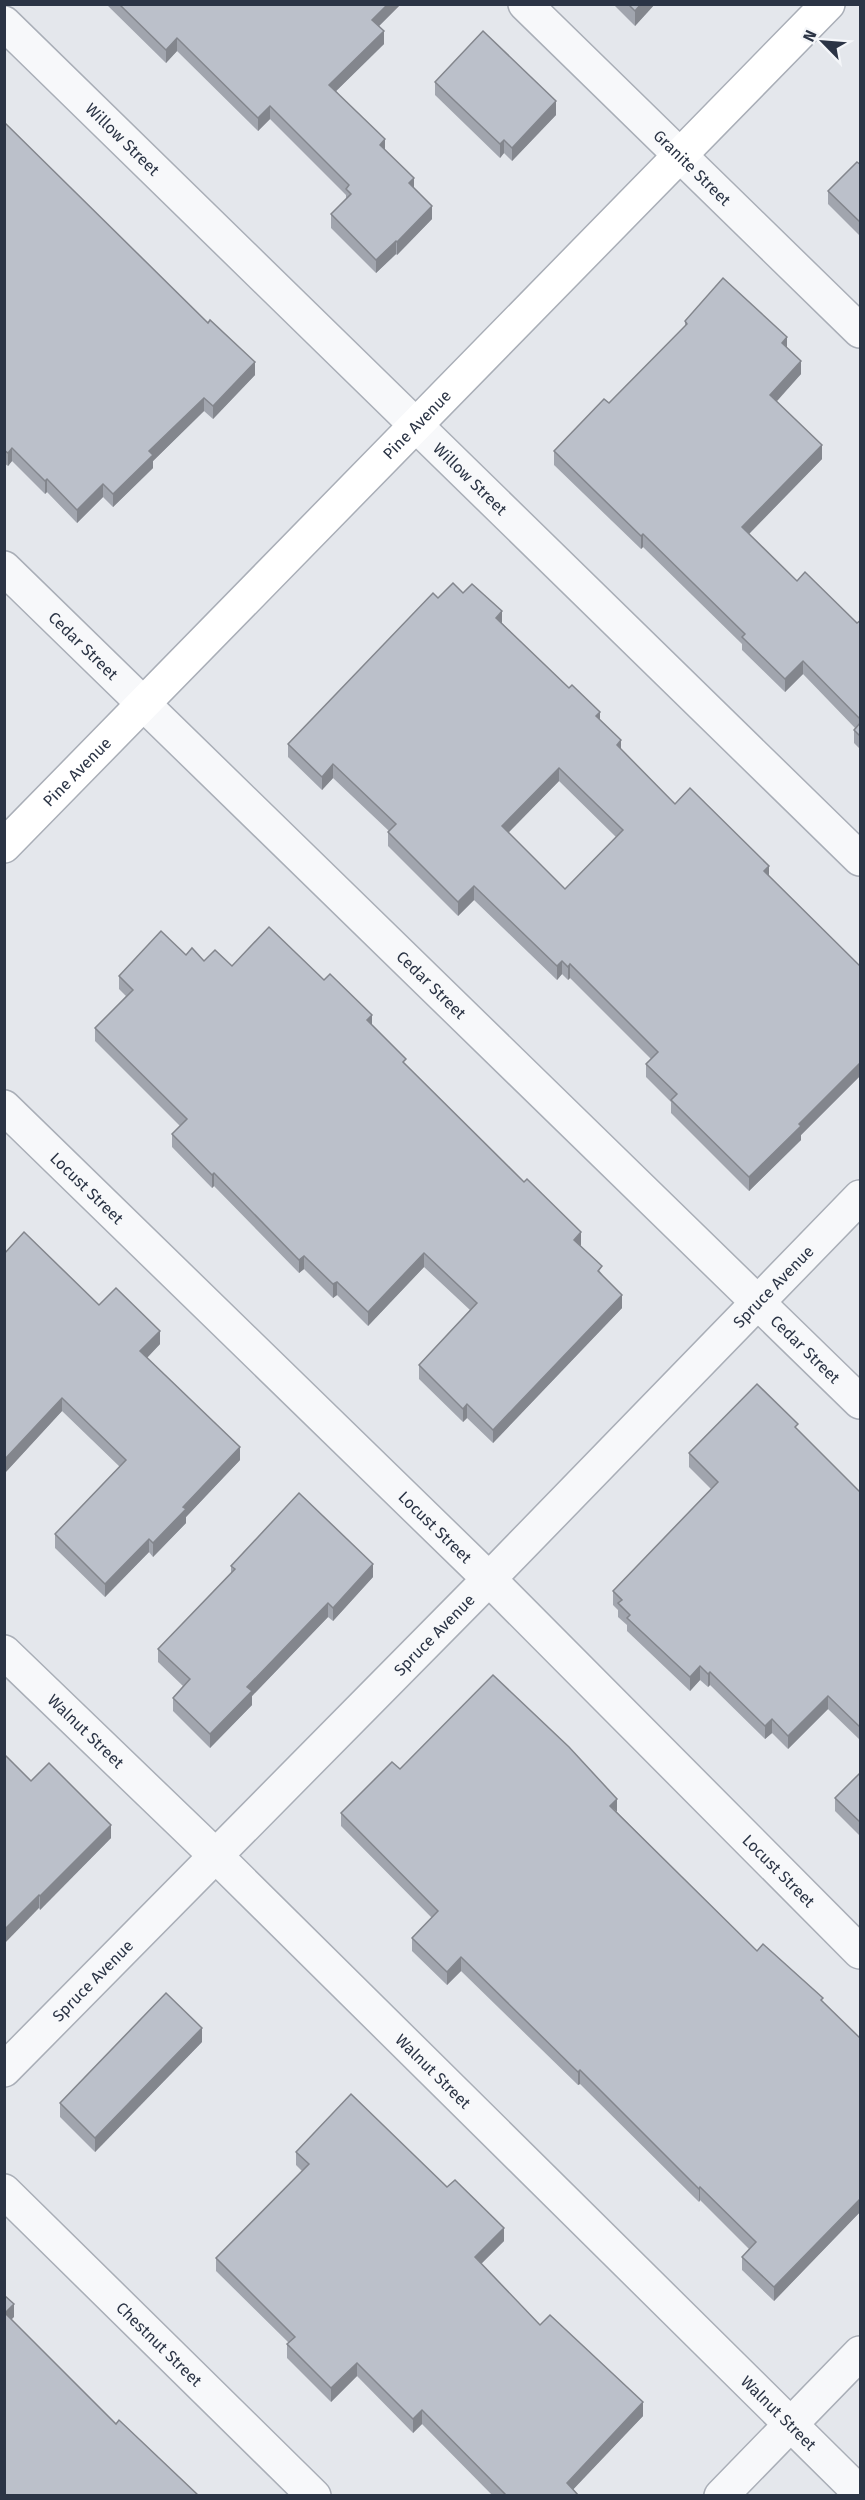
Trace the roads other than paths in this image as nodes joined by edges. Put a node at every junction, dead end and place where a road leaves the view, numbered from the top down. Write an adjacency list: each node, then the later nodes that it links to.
1 (525, 4): 4 (street, Granite Street)
2 (828, 4): 4 (main road, Pine Avenue)
3 (4, 23): 6 (street, Willow Street)
4 (681, 156): 5 (street, Granite Street); 6 (main road, Pine Avenue)
5 (861, 331)
6 (414, 425): 8 (main road, Pine Avenue); 10 (street, Willow Street)
7 (4, 568): 8 (street, Cedar Street)
8 (144, 704): 9 (main road, Pine Avenue); 13 (street, Cedar Street)
9 (4, 846)
10 (861, 859)
11 (4, 1107): 15 (street, Locust Street)
12 (861, 1197): 13 (street, Spruce Avenue)
13 (758, 1301): 14 (street, Cedar Street); 15 (street, Spruce Avenue)
14 (861, 1402)
15 (489, 1579): 17 (street, Spruce Avenue); 18 (street, Locust Street)
16 (4, 1652): 17 (street, Walnut Street)
17 (217, 1857): 19 (street, Spruce Avenue); 22 (street, Walnut Street)
18 (861, 1952)
19 (4, 2070)
20 (4, 2191): 24 (street, Chestnut Street)
21 (861, 2353): 22 (street)
22 (791, 2424): 23 (street, Walnut Street); 25 (street)
23 (861, 2493)
24 (314, 2496)
25 (721, 2496)

